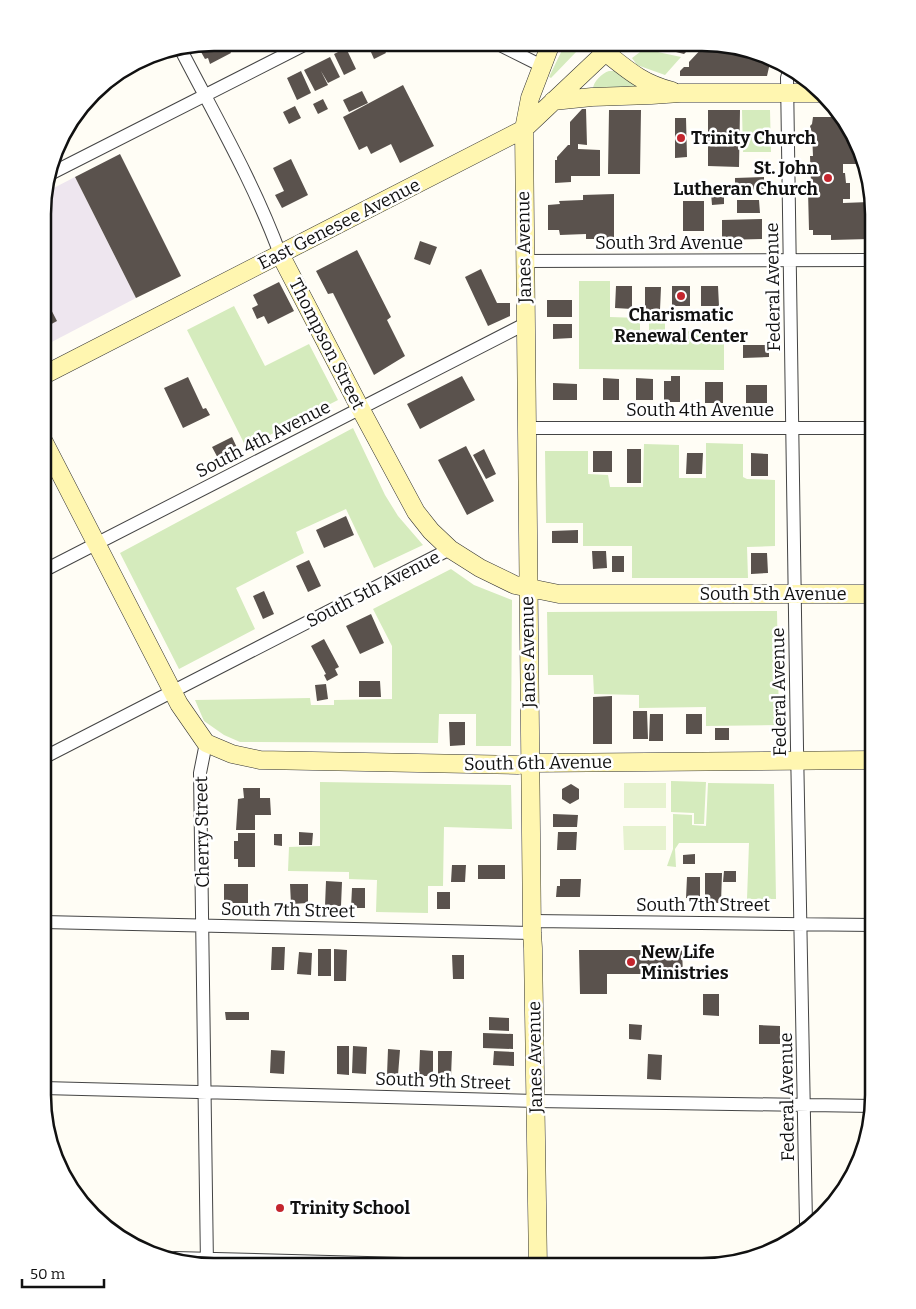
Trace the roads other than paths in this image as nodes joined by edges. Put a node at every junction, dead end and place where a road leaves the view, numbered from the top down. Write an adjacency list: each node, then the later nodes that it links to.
1 (513, 51): 7 (street)
2 (548, 51): 7 (street, Janes Avenue)
3 (607, 51): 13 (street, East Genesee Avenue)
4 (613, 51): 9 (street)
5 (290, 52): 12 (street)
6 (183, 54): 12 (street, Thompson Street)
7 (542, 66): 14 (street, Janes Avenue)
8 (788, 76): 10 (street, Federal Avenue)
9 (680, 93): 10 (street); 13 (street)
10 (788, 93): 11 (street); 17 (street, Federal Avenue)
11 (811, 94)
12 (204, 95): 15 (street); 16 (street, Thompson Street)
13 (553, 101): 14 (street, East Genesee Avenue)
14 (524, 129): 16 (street, East Genesee Avenue); 19 (street, Janes Avenue)
15 (58, 170)
16 (280, 254): 21 (street, East Genesee Avenue); 22 (street, Thompson Street)
17 (790, 260): 18 (street, South 3rd Avenue); 19 (street, South 3rd Avenue); 24 (street, Federal Avenue)
18 (865, 260)
19 (524, 261): 20 (street, Janes Avenue)
20 (525, 324): 22 (street, South 4th Avenue); 23 (street, Janes Avenue)
21 (51, 371)
22 (360, 408): 27 (street, South 4th Avenue); 28 (street, Thompson Street)
23 (527, 428): 24 (street, South 4th Avenue); 30 (street, Janes Avenue)
24 (793, 428): 25 (street, South 4th Avenue); 32 (street, Federal Avenue)
25 (865, 428)
26 (51, 456): 27 (street)
27 (96, 544): 29 (street, South 4th Avenue); 33 (street)
28 (450, 549): 30 (street, South 5th Avenue); 33 (street, South 5th Avenue)
29 (51, 567)
30 (528, 588): 32 (street, South 5th Avenue); 38 (street, Janes Avenue)
31 (865, 594): 32 (street, South 5th Avenue)
32 (795, 595): 36 (street, Federal Avenue)
33 (172, 692): 34 (street); 35 (street, South 5th Avenue)
34 (206, 743): 38 (street, South 6th Avenue); 42 (street, Cherry Street)
35 (51, 754)
36 (797, 760): 37 (street, South 6th Avenue); 38 (street, South 6th Avenue); 40 (street, Federal Avenue)
37 (864, 760)
38 (530, 763): 43 (street, Janes Avenue)
39 (51, 922): 42 (street, South 7th Street)
40 (801, 924): 41 (street, South 7th Street); 43 (street, South 7th Street); 47 (street, Federal Avenue)
41 (864, 925)
42 (203, 926): 43 (street, South 7th Street); 45 (street, Cherry Street)
43 (532, 927): 46 (street, Janes Avenue)
44 (51, 1088): 45 (street, South 9th Street)
45 (205, 1092): 46 (street, South 9th Street); 50 (street, Cherry Street)
46 (536, 1101): 47 (street, South 9th Street); 51 (street, Janes Avenue)
47 (805, 1104): 48 (street, South 9th Street); 49 (street, Federal Avenue)
48 (864, 1106)
49 (806, 1219)
50 (207, 1257)
51 (538, 1258)

